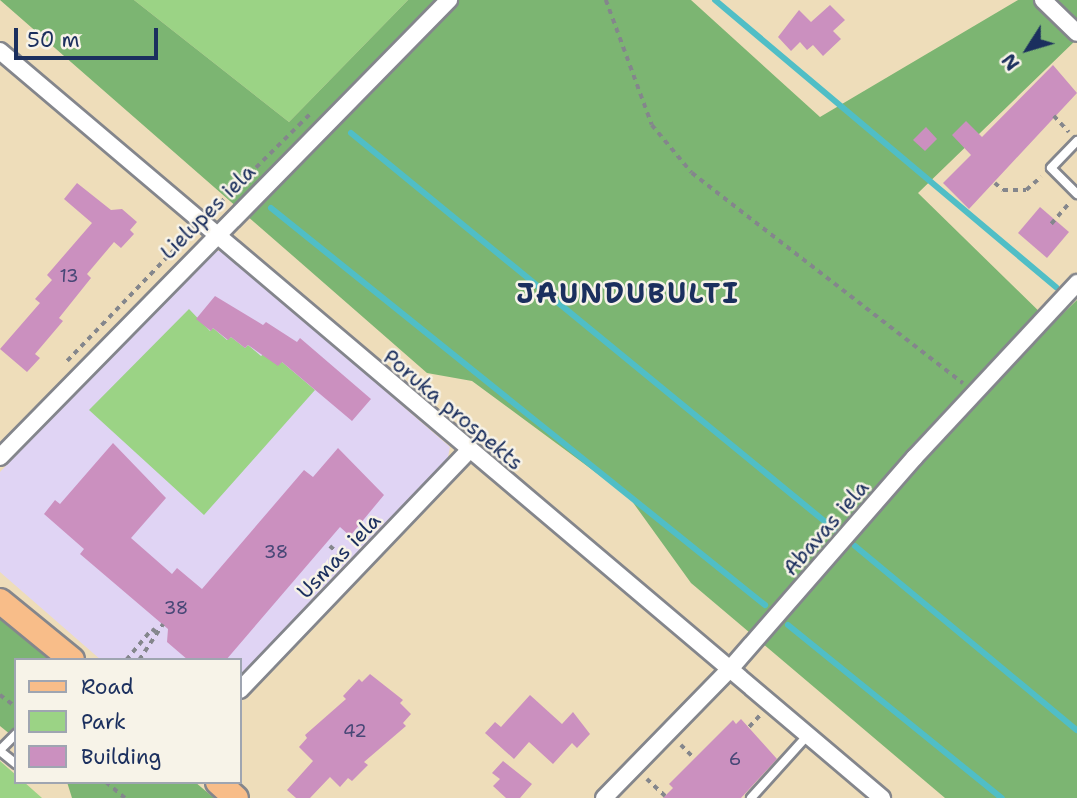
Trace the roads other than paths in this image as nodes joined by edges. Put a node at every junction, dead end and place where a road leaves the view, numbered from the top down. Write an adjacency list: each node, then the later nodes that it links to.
1 (449, 0): 7 (street, Lielupes iela)
2 (1043, 0): 3 (street)
3 (1077, 33)
4 (0, 51): 7 (street, Poruka prospekts)
5 (1077, 141): 6 (lane)
6 (1077, 194)
7 (214, 235): 9 (street, Poruka prospekts); 10 (street, Lielupes iela)
8 (1077, 283): 13 (street, Abavas iela)
9 (468, 451): 13 (street, Poruka prospekts); 14 (street, Usmas iela)
10 (0, 457)
11 (0, 601): 12 (main road)
12 (70, 658)
13 (730, 669): 15 (street, Poruka prospekts); 21 (street, Abavas iela)
14 (242, 688)
15 (808, 735): 22 (lane); 23 (street, Poruka prospekts)
16 (14, 736): 17 (lane)
17 (0, 751): 18 (lane)
18 (14, 762)
19 (220, 784): 20 (main road)
20 (236, 798)
21 (604, 798)
22 (751, 798)
23 (882, 798)

